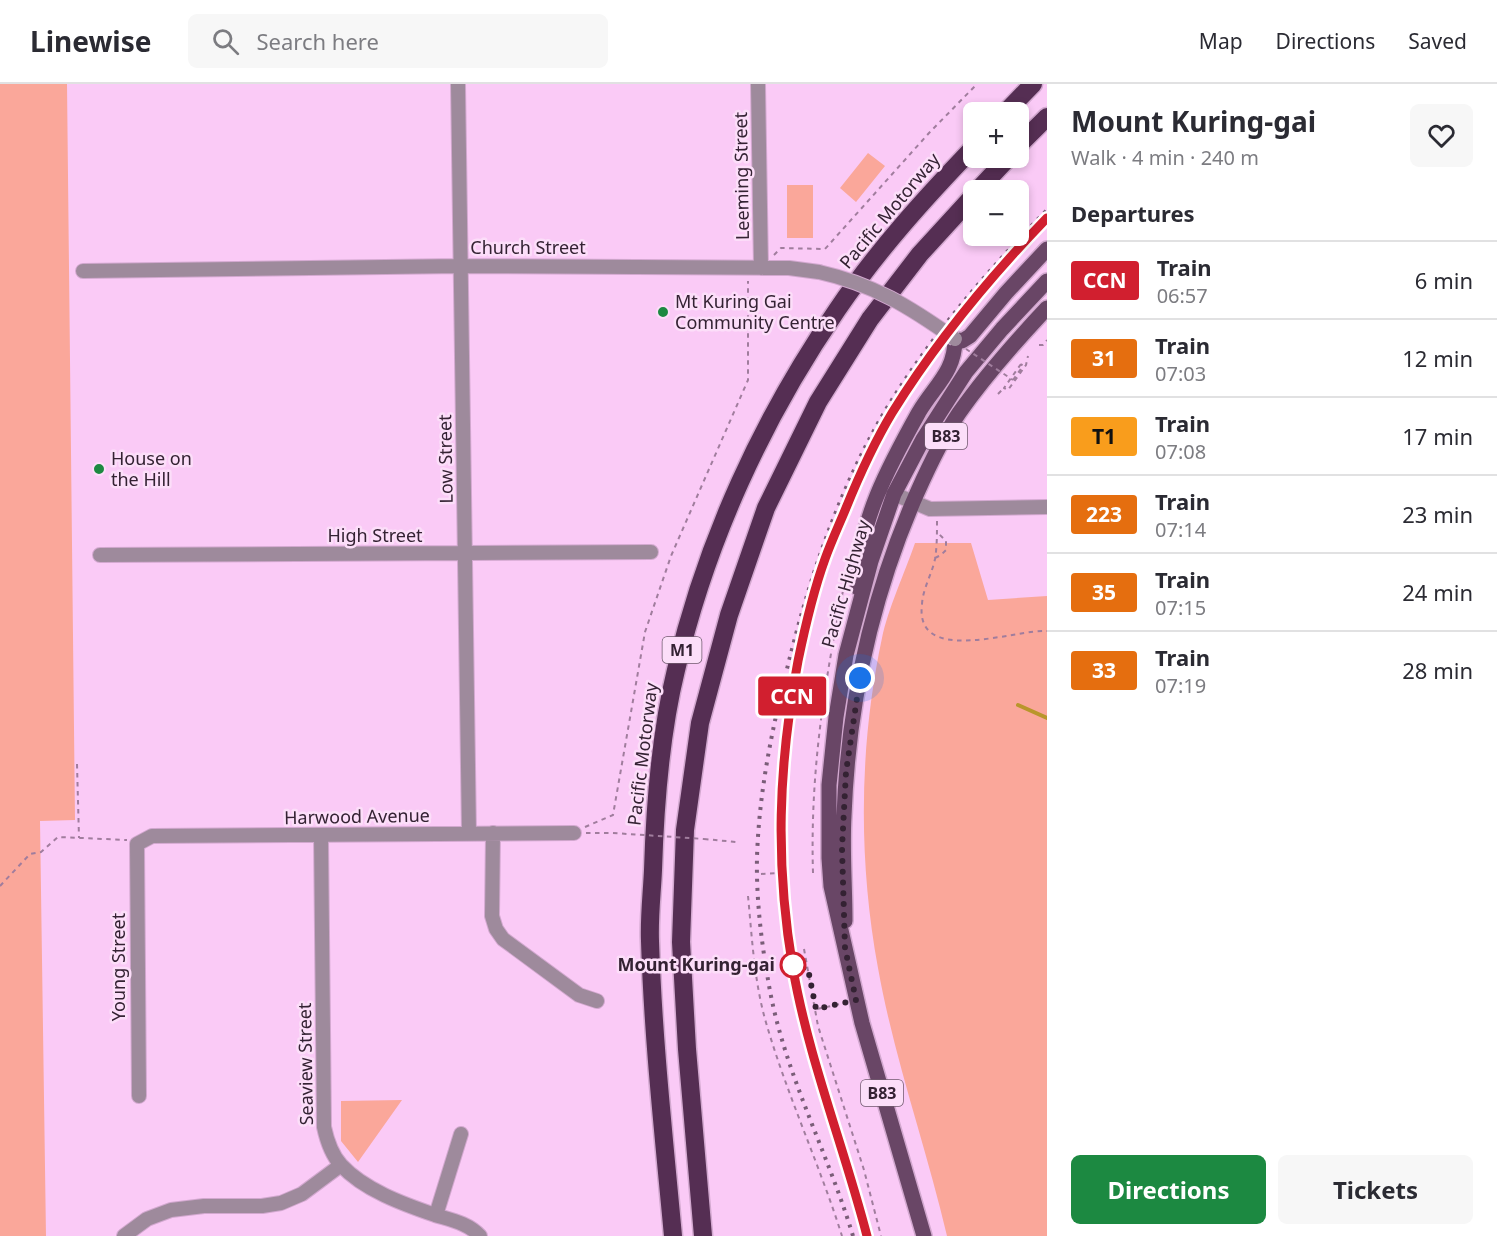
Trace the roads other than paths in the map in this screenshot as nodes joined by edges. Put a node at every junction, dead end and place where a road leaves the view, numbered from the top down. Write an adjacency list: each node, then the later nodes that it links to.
1 (458, 84): 12 (street, Low Street)
2 (758, 84): 13 (street, Leeming Street)
3 (1033, 84): 4 (highway)
4 (1016, 102)
5 (1047, 117): 6 (highway)
6 (1029, 135)
7 (963, 158): 39 (highway, Pacific Motorway / M1)
8 (999, 168): 9 (highway)
9 (987, 180)
10 (963, 207): 40 (highway, M1)
11 (1047, 249): 17 (main road)
12 (460, 266): 13 (street, Church Street); 14 (street, Church Street); 23 (street, Low Street)
13 (755, 268): 17 (street, Church Street, bridge)
14 (83, 271)
15 (1047, 281): 19 (main road, Pacific Highway / B83)
16 (1047, 308): 20 (main road, Pacific Highway / B83)
17 (960, 344): 18 (main road)
18 (884, 480): 19 (main road); 25 (main road)
19 (894, 494): 20 (street); 25 (main road, Pacific Highway / B83)
20 (913, 503): 21 (street); 31 (main road, Pacific Highway / B83)
21 (1047, 507)
22 (651, 552): 23 (street, High Street)
23 (465, 553): 24 (street, High Street); 28 (street, Low Street)
24 (100, 555)
25 (859, 606): 31 (main road, Pacific Highway / B83)
26 (574, 832): 27 (street, Harwood Avenue)
27 (492, 833): 28 (street, Harwood Avenue); 32 (street)
28 (469, 834): 29 (street, Harwood Avenue)
29 (321, 836): 30 (street, Harwood Avenue); 35 (street, Seaview Street)
30 (141, 840): 33 (street, Young Street)
31 (845, 948): 41 (main road, Pacific Highway / B83)
32 (597, 1001)
33 (139, 1096)
34 (461, 1134): 36 (street)
35 (341, 1165): 36 (street, Seaview Street); 37 (street)
36 (436, 1215): 38 (street, Seaview Street)
37 (124, 1236)
38 (480, 1236)
39 (673, 1236)
40 (703, 1236)
41 (924, 1236)

